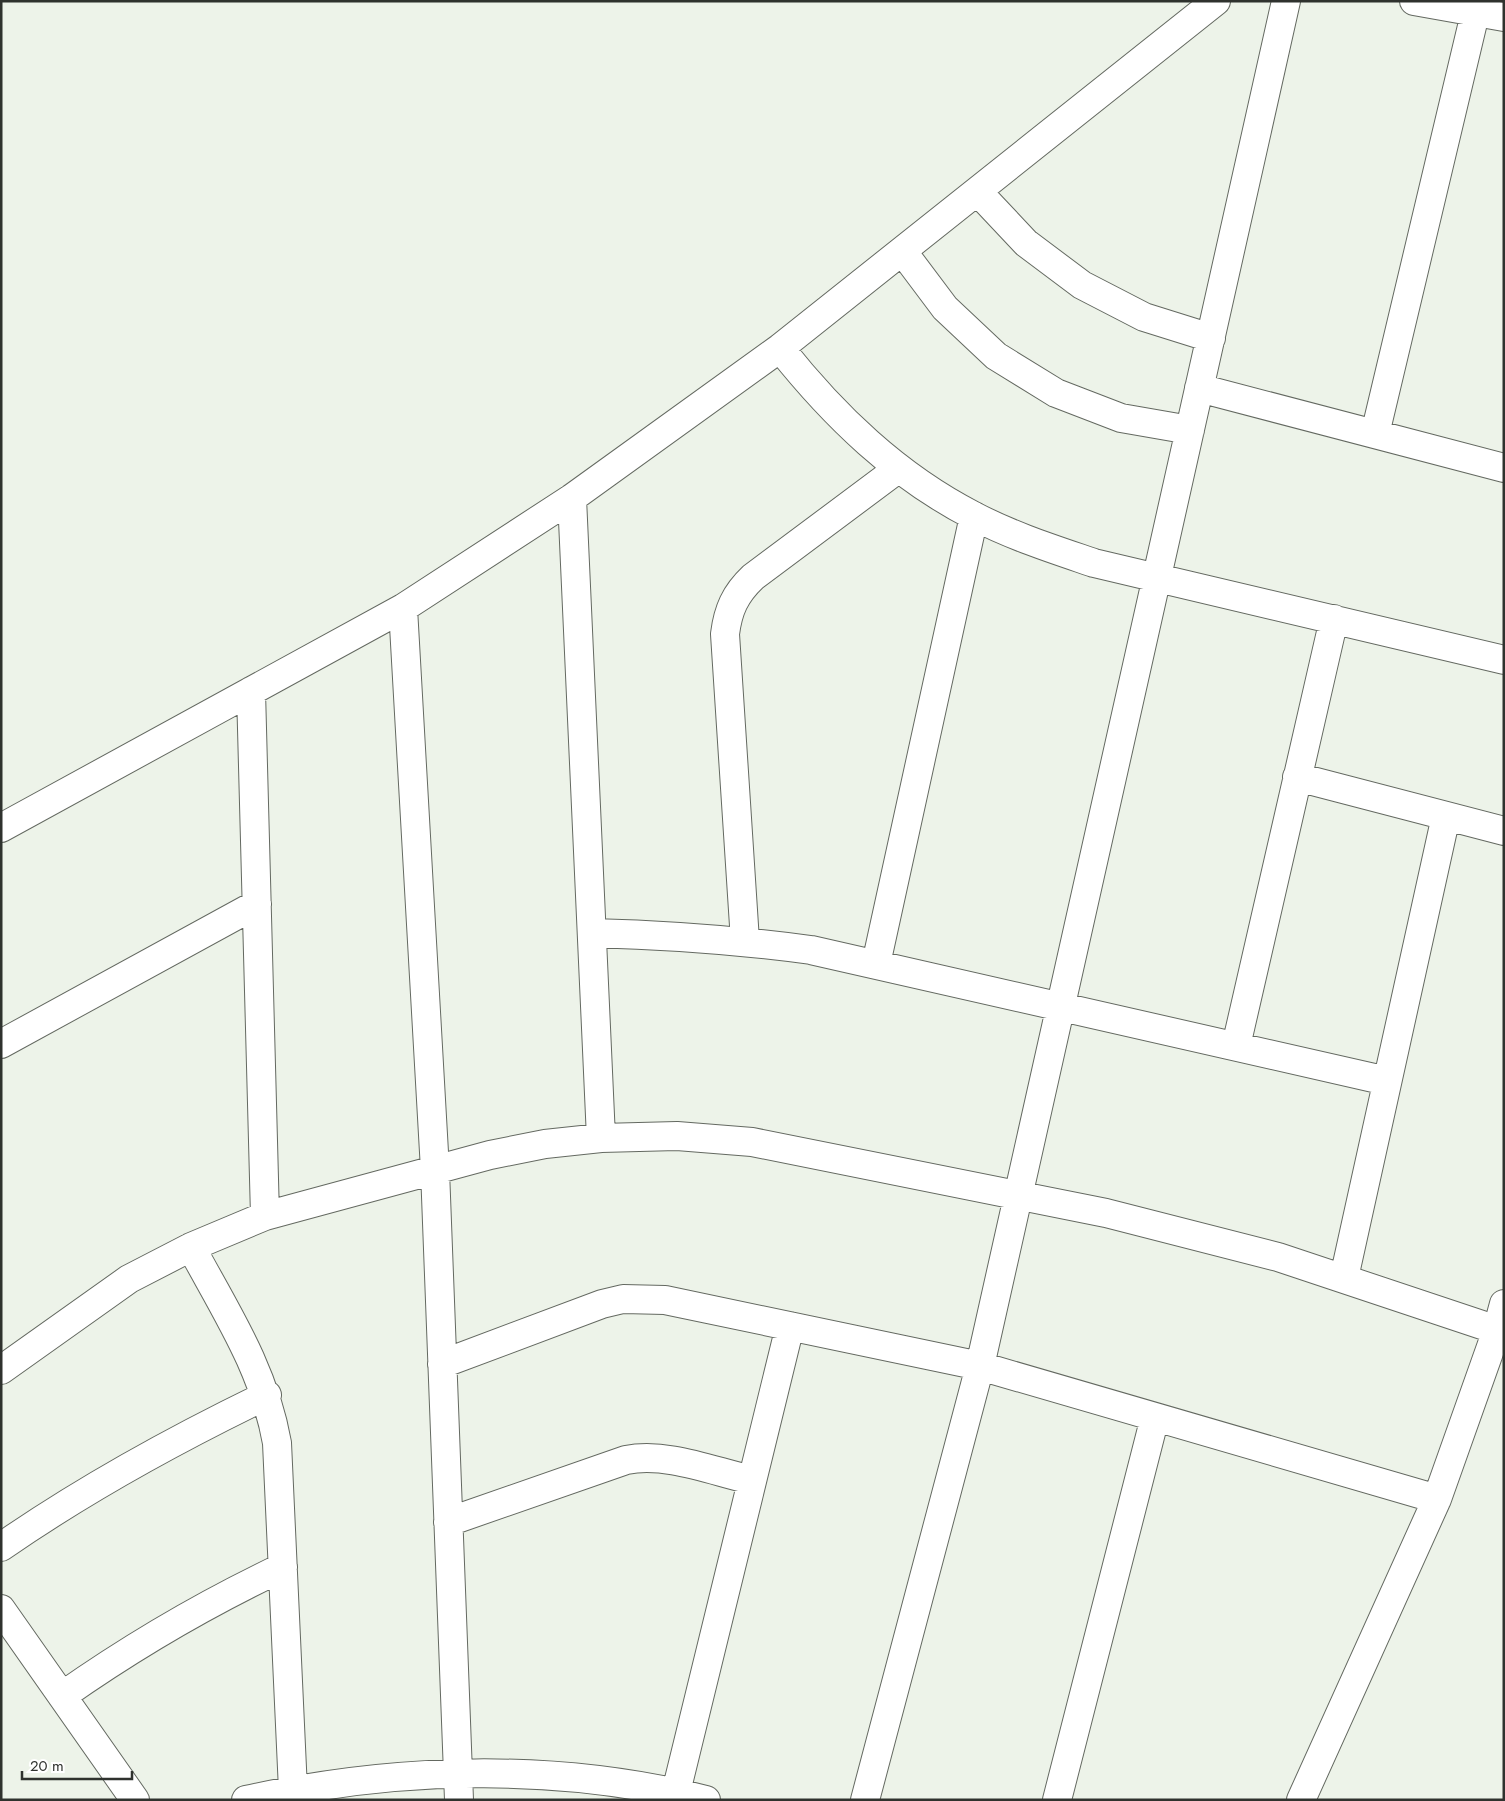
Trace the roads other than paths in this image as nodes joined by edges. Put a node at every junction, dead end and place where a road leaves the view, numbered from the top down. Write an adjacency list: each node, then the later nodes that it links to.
1 (1216, 1): 6 (street)
2 (1286, 1): 8 (street)
3 (1414, 1): 4 (street)
4 (1476, 6): 5 (street); 12 (street)
5 (1504, 17)
6 (978, 192): 7 (street); 8 (street)
7 (903, 252): 9 (street); 11 (street)
8 (1211, 338): 10 (street)
9 (780, 348): 13 (street); 15 (street)
10 (1199, 388): 11 (street); 12 (street)
11 (1190, 430): 17 (street)
12 (1375, 434): 14 (street)
13 (899, 468): 16 (street); 28 (street)
14 (1504, 468)
15 (572, 498): 18 (street); 27 (street)
16 (974, 516): 17 (street); 29 (street)
17 (1157, 576): 19 (street); 30 (street)
18 (403, 608): 21 (street); 35 (street)
19 (1334, 619): 20 (street); 22 (street)
20 (1504, 660)
21 (251, 691): 24 (street); 26 (street)
22 (1297, 778): 23 (street); 32 (street)
23 (1446, 816): 25 (street); 33 (street)
24 (1, 828)
25 (1504, 831)
26 (257, 904): 31 (street); 37 (street)
27 (592, 933): 28 (street); 34 (street)
28 (744, 941): 29 (street)
29 (876, 964): 30 (street)
30 (1061, 1006): 32 (street); 36 (street)
31 (1, 1044)
32 (1236, 1046): 33 (street)
33 (1387, 1081): 39 (street)
34 (601, 1138): 35 (street); 36 (street)
35 (435, 1170): 37 (street); 42 (street)
36 (1019, 1196): 39 (street); 43 (street)
37 (266, 1216): 38 (street)
38 (191, 1247): 44 (street); 45 (street)
39 (1344, 1278): 40 (street)
40 (1500, 1317): 48 (street)
41 (790, 1326): 42 (street); 43 (street); 47 (street)
42 (442, 1364): 49 (street)
43 (980, 1366): 46 (street); 60 (street)
44 (1, 1370)
45 (267, 1395): 50 (street); 51 (street)
46 (1155, 1417): 48 (street); 61 (street)
47 (752, 1480): 49 (street); 56 (street)
48 (1437, 1499): 62 (street)
49 (448, 1522): 54 (street)
50 (1, 1547)
51 (283, 1567): 53 (street); 55 (street)
52 (1, 1609): 53 (street)
53 (62, 1696): 57 (street)
54 (459, 1787): 55 (street); 56 (street)
55 (293, 1790): 58 (street)
56 (676, 1792): 59 (street)
57 (135, 1800)
58 (246, 1800)
59 (706, 1800)
60 (865, 1800)
61 (1057, 1800)
62 (1301, 1800)

